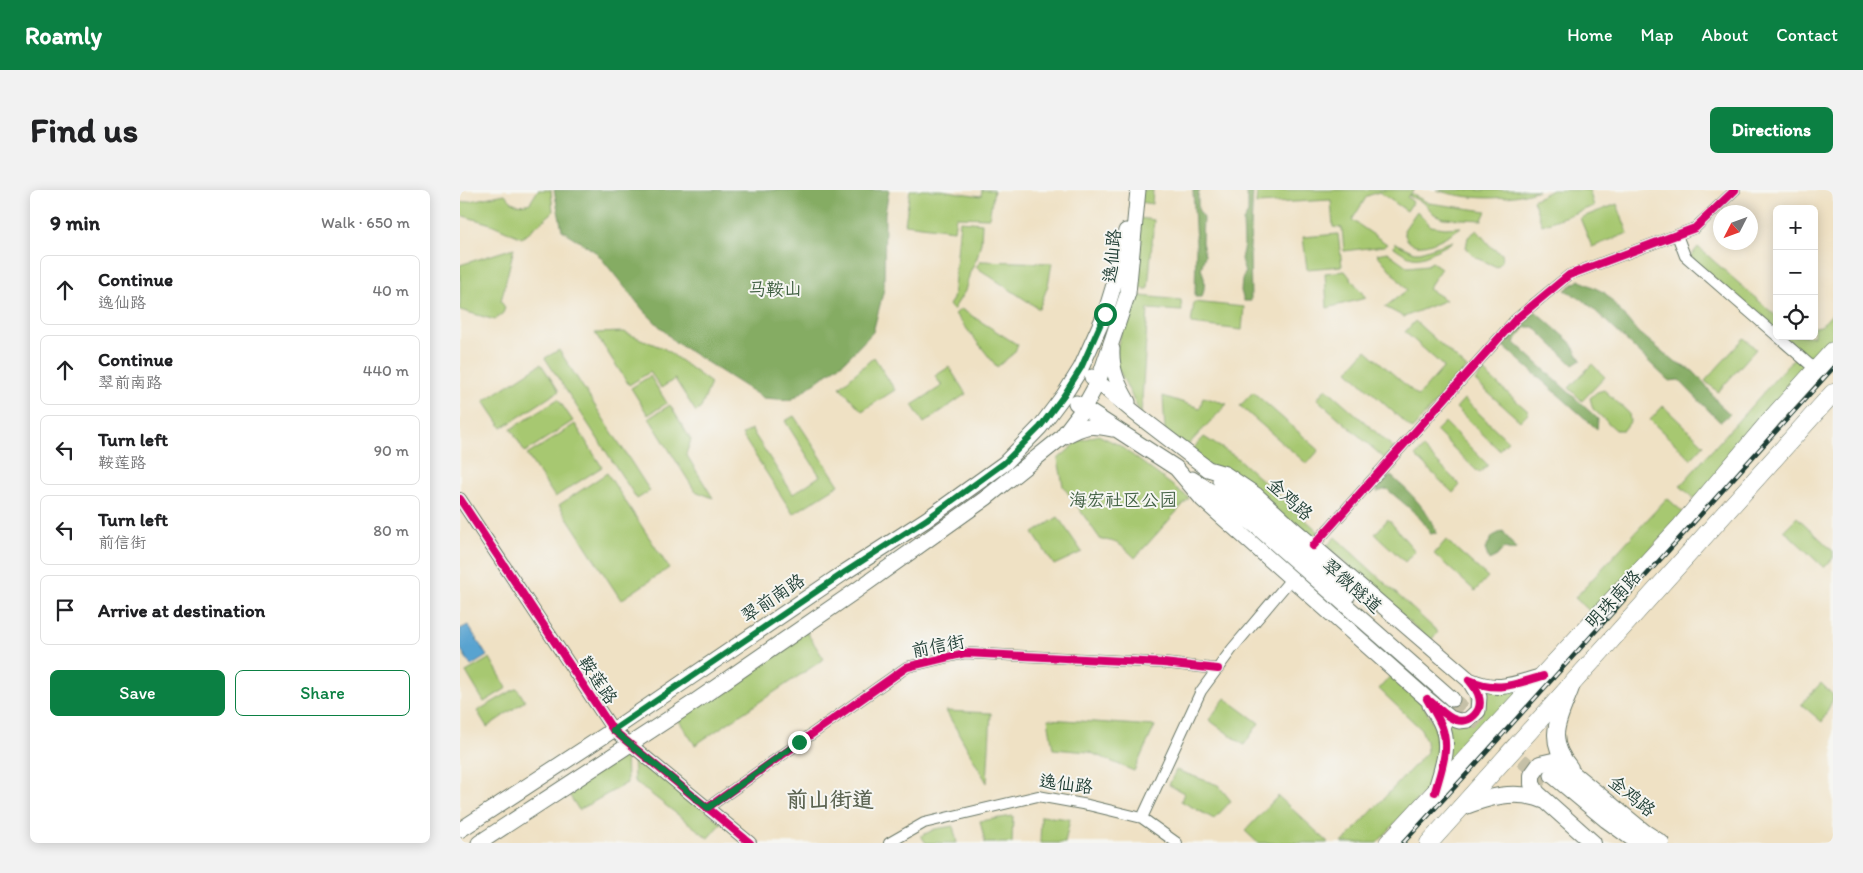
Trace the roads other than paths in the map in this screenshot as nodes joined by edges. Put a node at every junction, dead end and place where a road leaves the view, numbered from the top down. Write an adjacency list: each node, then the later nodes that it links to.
1 (1130, 190): 7 (main road, 逸仙路)
2 (1138, 190): 5 (main road, 逸仙路)
3 (1735, 190): 4 (street)
4 (1677, 235): 8 (street); 20 (street)
5 (1113, 340): 9 (main road, 逸仙路); 13 (main road)
6 (1833, 351): 8 (highway, 明珠南路)
7 (1081, 368): 9 (main road, 金鸡路); 11 (main road, 翠前南路)
8 (1816, 370): 23 (highway, 明珠南路)
9 (1098, 382): 12 (main road); 13 (main road, 金鸡路)
10 (1833, 393): 25 (highway, 明珠南路)
11 (1064, 395): 12 (main road); 27 (main road, 翠前南路)
12 (1083, 408): 14 (main road); 15 (main road)
13 (1141, 417): 16 (main road); 18 (main road, 金鸡路)
14 (1119, 430): 15 (main road); 16 (main road)
15 (1062, 438): 28 (main road)
16 (1134, 440): 17 (main road)
17 (1176, 468): 18 (main road, 翠微隧道); 21 (main road)
18 (1208, 469): 20 (main road, 金鸡路)
19 (460, 499): 27 (street, 鞍莲路)
20 (1313, 546): 24 (main road, 金鸡路)
21 (1291, 579): 22 (street); 26 (main road)
22 (1218, 669): 32 (street, 前信街); 34 (street)
23 (1543, 676): 24 (main road); 30 (highway, 明珠南路)
24 (1469, 680): 26 (main road)
25 (1573, 683): 29 (main road); 33 (highway, 明珠南路)
26 (1427, 699): 30 (main road)
27 (613, 730): 28 (street, 鞍莲路); 35 (main road, 翠前南路)
28 (629, 744): 32 (street, 鞍莲路); 36 (main road)
29 (1578, 778): 31 (main road); 45 (main road, 金鸡路)
30 (1435, 792): 40 (highway, 明珠南路)
31 (1543, 800): 33 (main road); 42 (main road)
32 (708, 808): 37 (street, 鞍莲路)
33 (1460, 808): 41 (highway, 明珠南路)
34 (1142, 818): 38 (street, 逸仙路); 39 (street, 逸仙路)
35 (460, 830)
36 (479, 843)
37 (750, 843)
38 (889, 843)
39 (1177, 843)
40 (1388, 843)
41 (1429, 843)
42 (1593, 843)
43 (1622, 843): 44 (main road)
44 (1638, 843)
45 (1661, 843)

